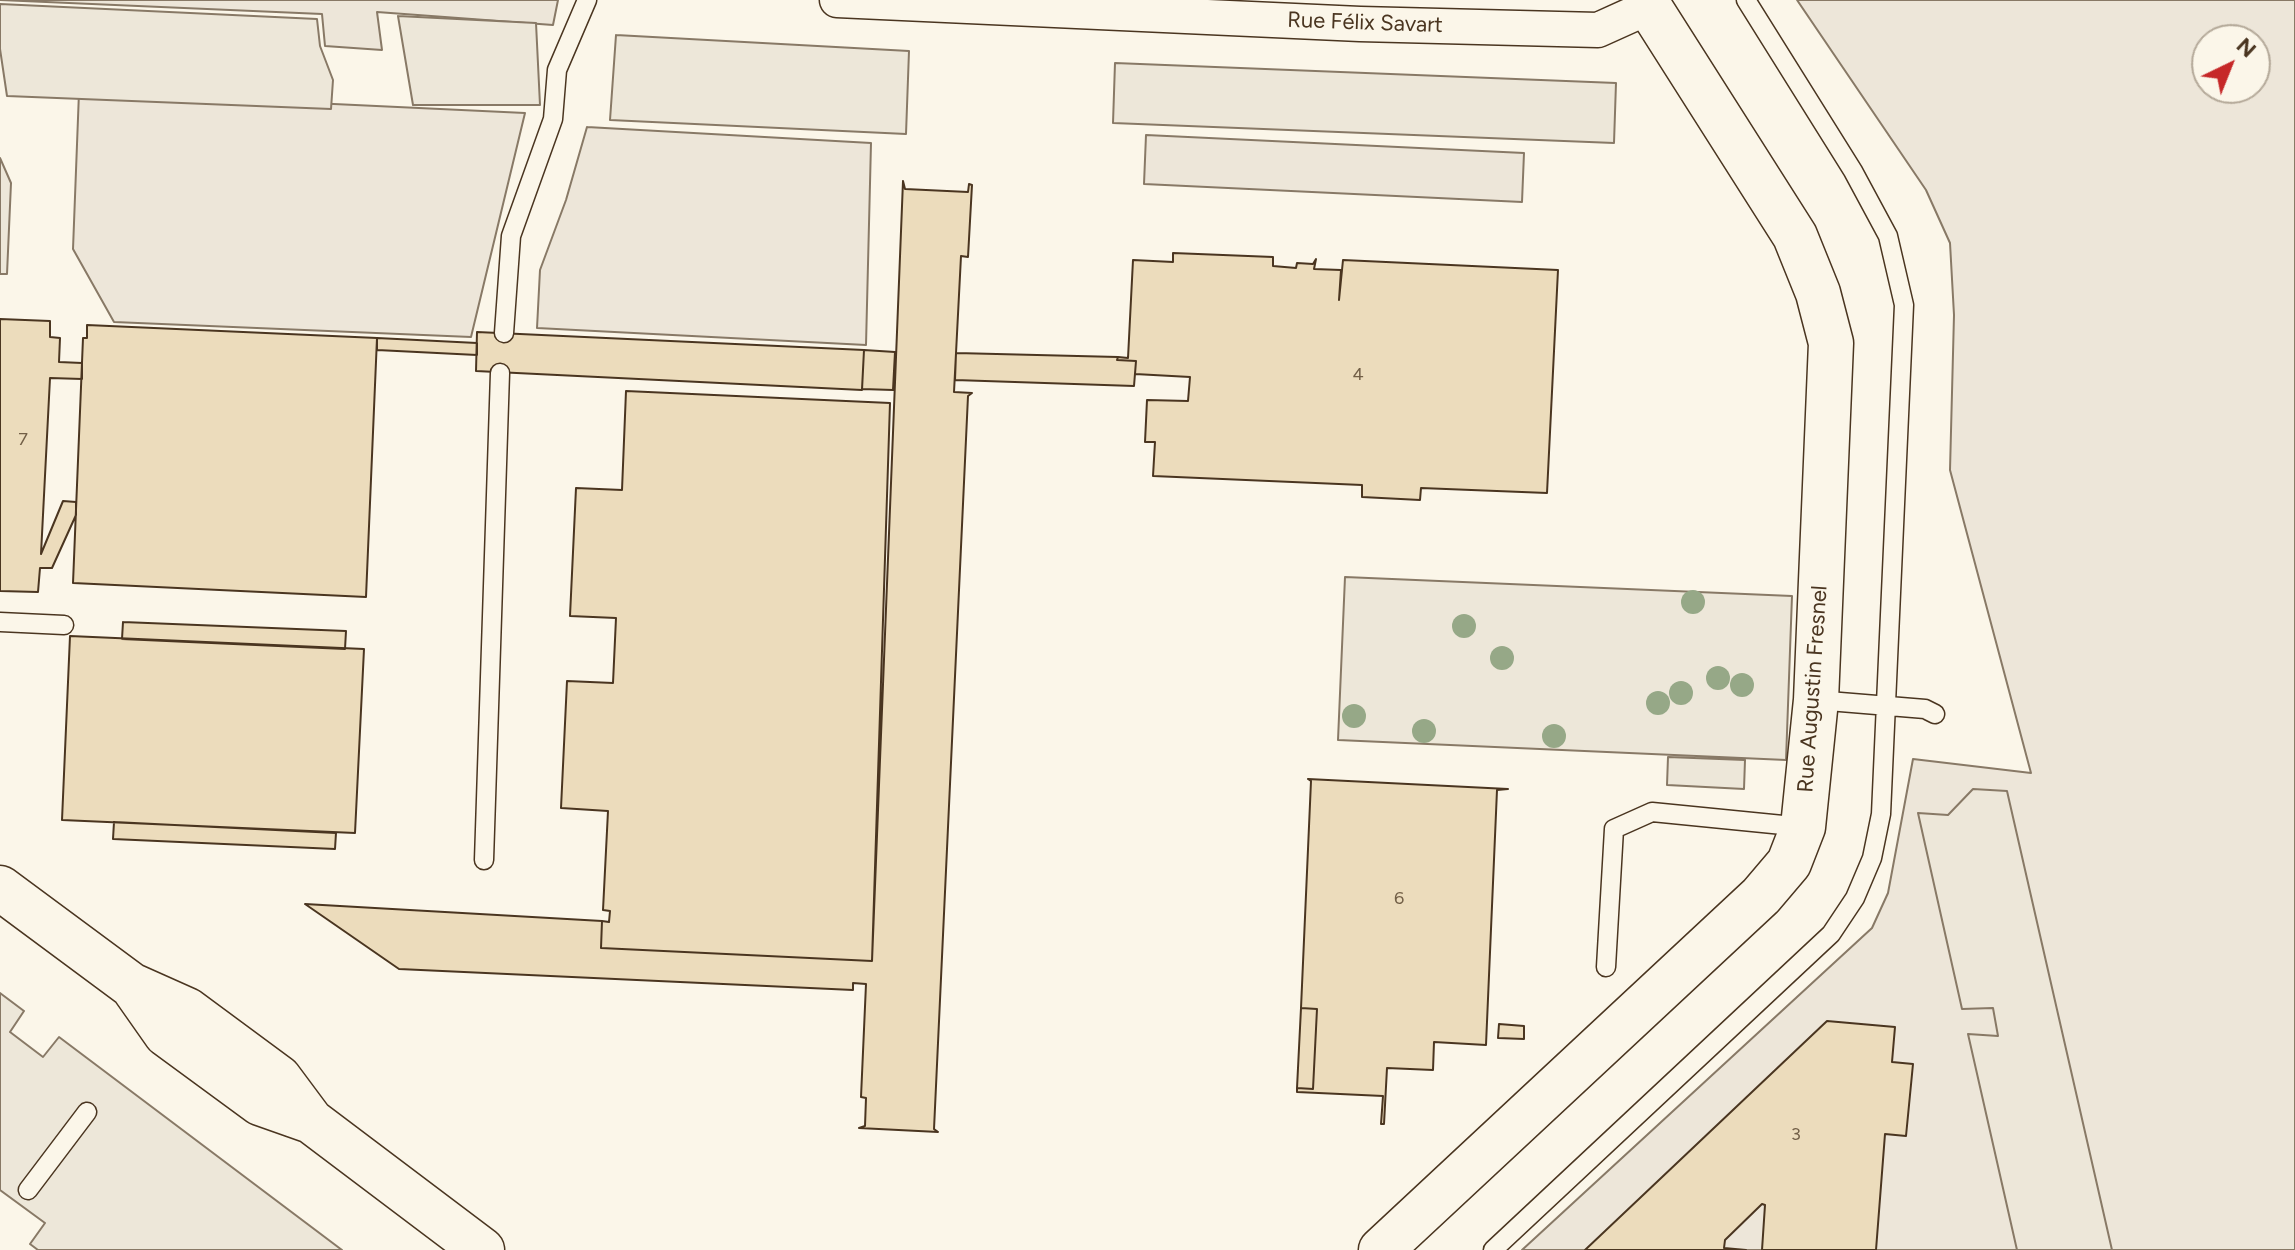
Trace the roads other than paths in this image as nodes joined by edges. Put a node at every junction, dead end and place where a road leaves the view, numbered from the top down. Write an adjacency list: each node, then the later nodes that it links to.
1 (587, 0): 5 (lane)
2 (837, 0): 4 (street, Rue Félix Savart)
3 (1746, 0): 10 (lane)
4 (1647, 4): 9 (street, Rue Augustin Fresnel)
5 (504, 333)
6 (500, 373): 13 (lane)
7 (0, 622): 8 (lane)
8 (64, 625)
9 (1816, 700): 10 (lane); 12 (street, Rue Augustin Fresnel)
10 (1887, 706): 11 (lane); 20 (lane)
11 (1935, 714)
12 (1803, 827): 15 (lane); 19 (street, Rue Augustin Fresnel)
13 (484, 860)
14 (0, 888): 18 (street)
15 (1606, 967)
16 (87, 1112): 17 (lane)
17 (28, 1190)
18 (482, 1250)
19 (1381, 1250)
20 (1493, 1250)

